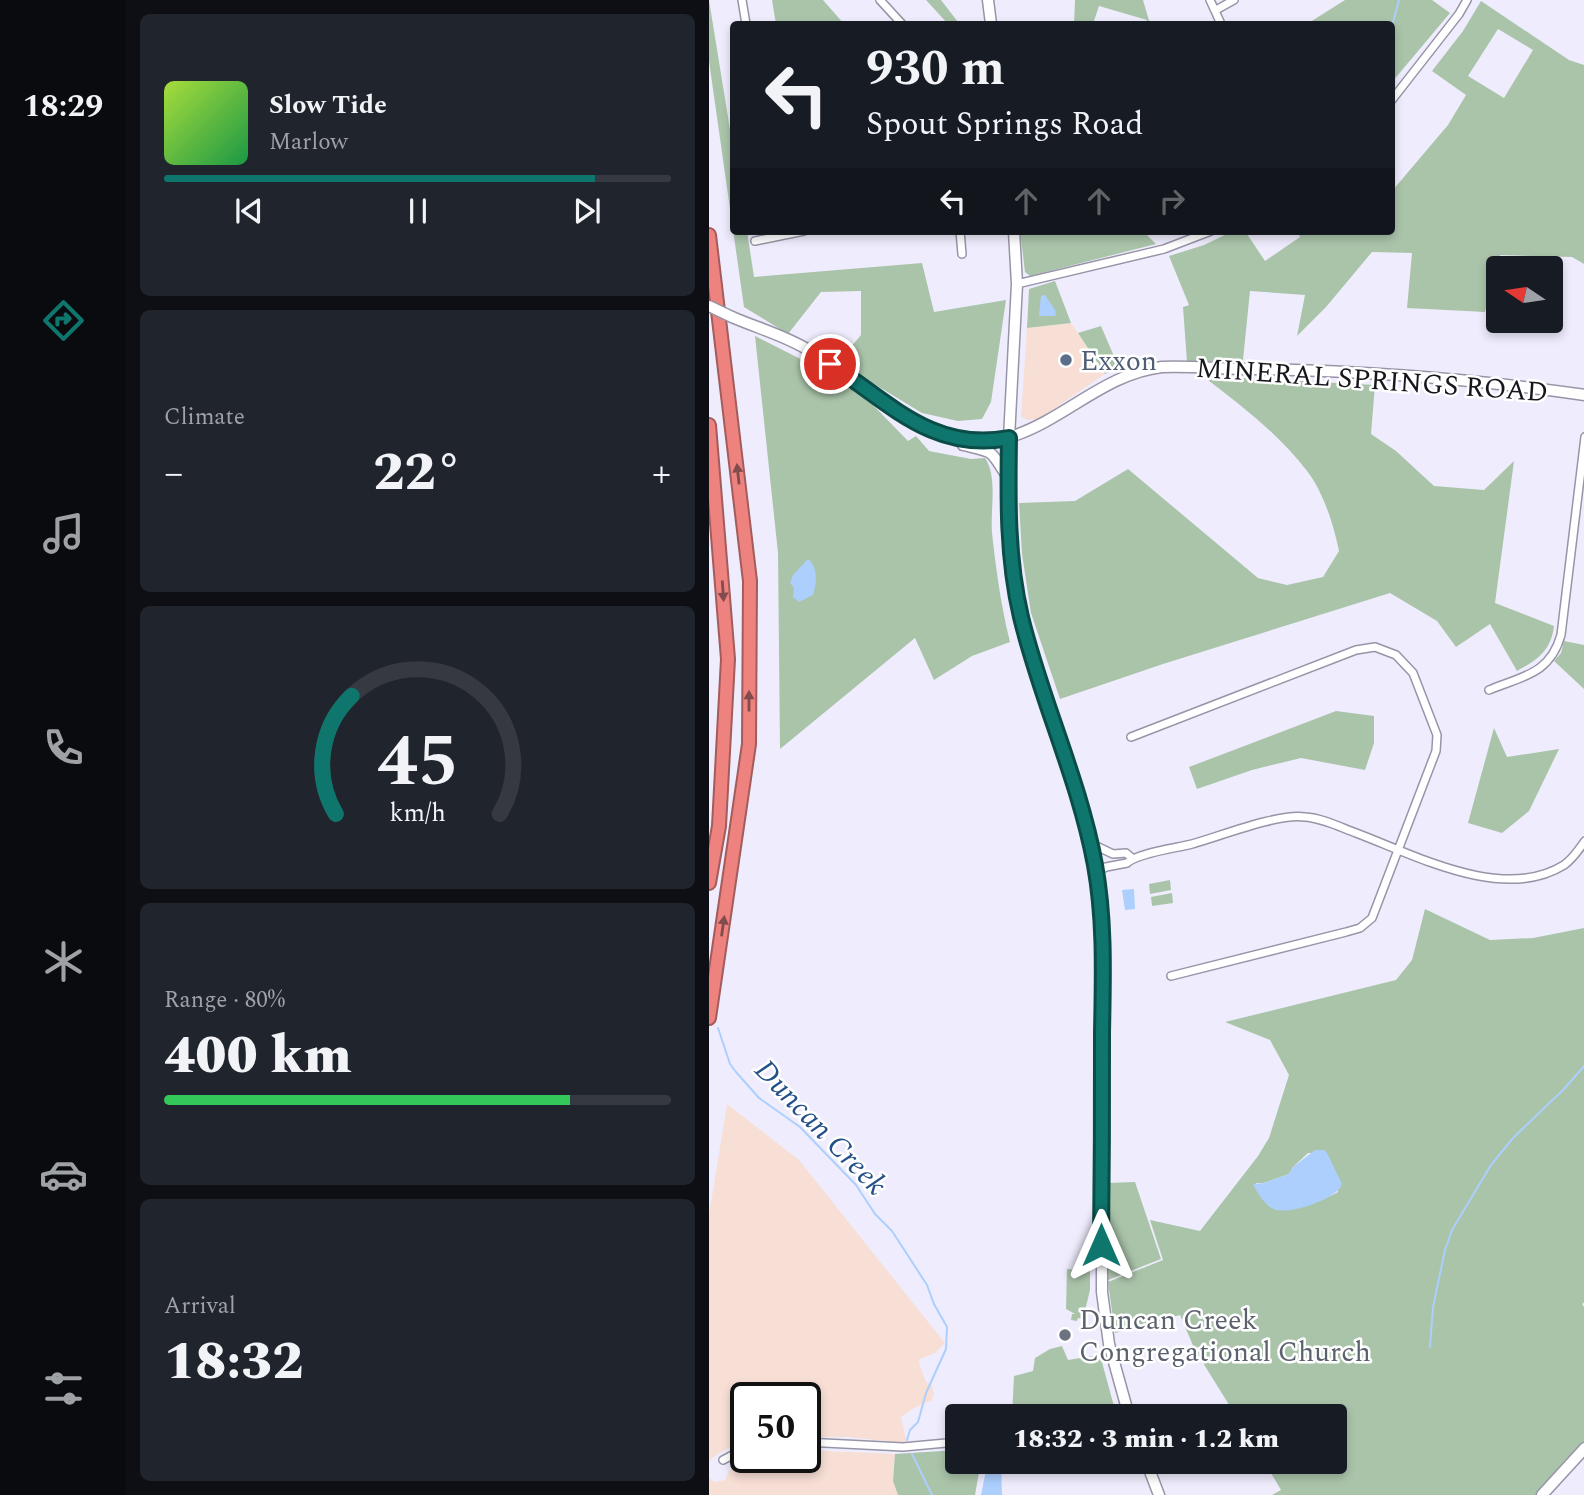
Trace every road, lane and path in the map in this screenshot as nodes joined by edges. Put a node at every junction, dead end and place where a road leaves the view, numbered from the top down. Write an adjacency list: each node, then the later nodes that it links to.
1 (742, 0): 8 (street)
2 (880, 0): 9 (street)
3 (988, 0): 10 (main road)
4 (1210, 0): 7 (street)
5 (1234, 0): 7 (street)
6 (1467, 0): 12 (street)
7 (1216, 10): 11 (street)
8 (746, 21)
9 (899, 21)
10 (991, 21)
11 (1220, 21)
12 (1395, 96)
13 (709, 235): 37 (highway, one-way to 13)
14 (773, 235): 18 (street)
15 (960, 235): 19 (street)
16 (1014, 235): 20 (main road)
17 (1201, 235): 20 (street)
18 (755, 241)
19 (962, 254)
20 (1018, 284): 26 (main road)
21 (709, 306): 25 (main road, bridge)
22 (1584, 395): 26 (main road, MINERAL SPRINGS ROAD)
23 (709, 425): 35 (highway, one-way to 35)
24 (1584, 437): 28 (street)
25 (950, 438): 26 (main road, MINERAL SPRINGS ROAD); 27 (main road)
26 (1009, 438): 27 (main road)
27 (1008, 477): 31 (main road)
28 (1489, 690)
29 (1131, 737): 32 (street)
30 (1584, 841): 32 (street)
31 (1090, 843): 33 (street); 34 (main road)
32 (1399, 849): 33 (street); 36 (street)
33 (1132, 858): 34 (street)
34 (1096, 872): 38 (main road)
35 (709, 883)
36 (1171, 976)
37 (709, 1018)
38 (1126, 1404)
39 (821, 1443): 40 (street)
40 (945, 1443)
41 (1584, 1448): 46 (main road)
42 (730, 1456): 43 (street)
43 (723, 1460)
44 (1151, 1474): 45 (main road)
45 (1159, 1495)
46 (1542, 1495)

